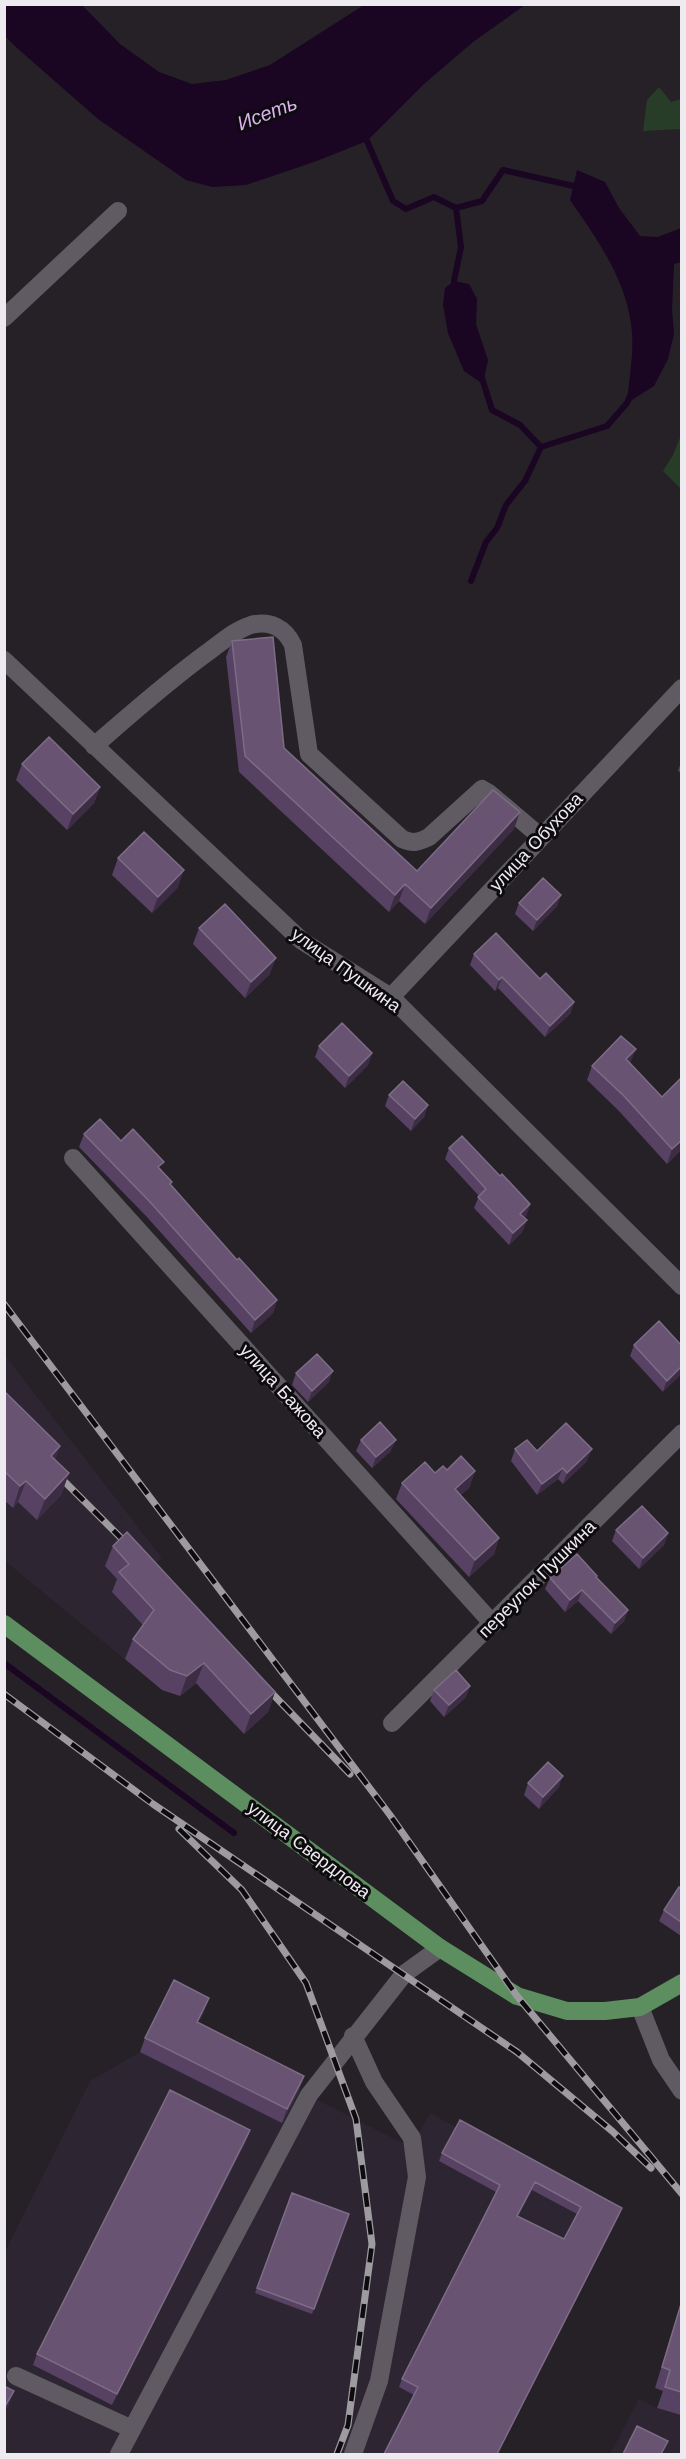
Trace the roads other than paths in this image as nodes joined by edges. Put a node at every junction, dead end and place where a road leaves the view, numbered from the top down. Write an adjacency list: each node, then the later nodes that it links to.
1 (118, 211): 2 (street)
2 (4, 318)
3 (4, 660): 5 (street, улица Пушкина)
4 (681, 688): 6 (street, улица Обухова)
5 (94, 746): 6 (street); 7 (street, улица Пушкина)
6 (541, 837): 7 (street, улица Обухова)
7 (391, 997): 9 (street, улица Пушкина)
8 (73, 1158): 12 (street, улица Бажова)
9 (681, 1286)
10 (681, 1433): 12 (street, переулок Пушкина)
11 (4, 1624): 14 (main road, улица Свердлова)
12 (493, 1624): 13 (street, переулок Пушкина)
13 (392, 1723)
14 (440, 1948): 16 (main road, улица Свердлова); 17 (street)
15 (681, 1983): 16 (main road)
16 (639, 2007): 18 (street)
17 (353, 2036): 20 (street); 22 (street)
18 (681, 2091)
19 (16, 2376): 20 (street)
20 (132, 2429): 21 (street)
21 (119, 2454)
22 (353, 2454)

